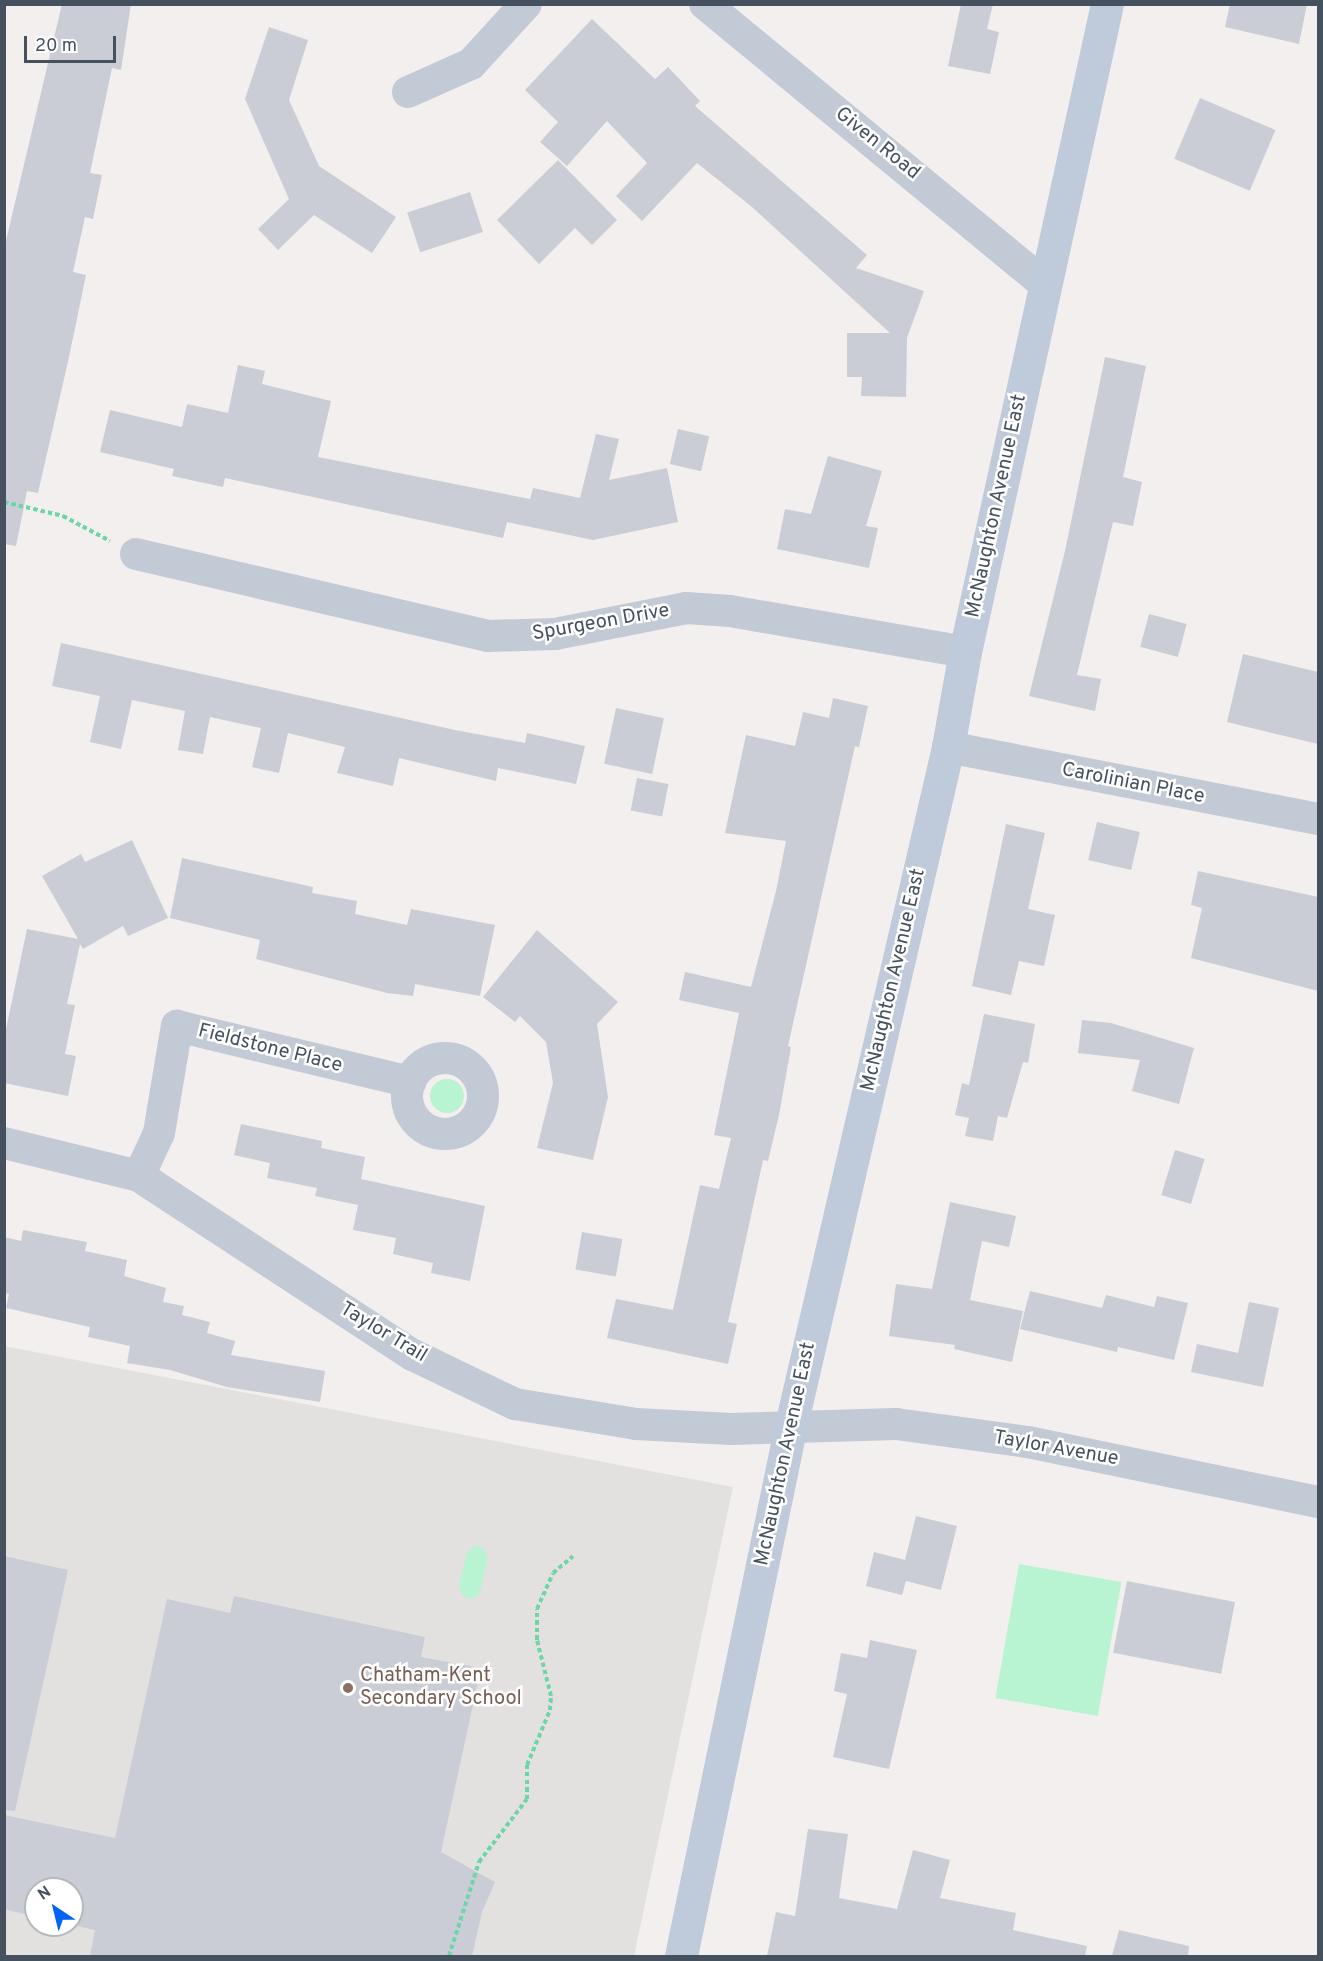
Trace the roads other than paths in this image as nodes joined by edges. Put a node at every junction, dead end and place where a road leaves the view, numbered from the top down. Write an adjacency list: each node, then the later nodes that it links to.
1 (526, 4): 4 (street)
2 (705, 4): 5 (street, Given Road)
3 (1107, 4): 5 (main road, McNaughton Avenue East)
4 (408, 92)
5 (1046, 285): 7 (main road, McNaughton Avenue East)
6 (136, 554): 7 (street, Spurgeon Drive)
7 (965, 652): 8 (main road, McNaughton Avenue East)
8 (948, 747): 9 (street, Carolinian Place); 13 (main road, McNaughton Avenue East)
9 (1318, 819)
10 (410, 1082): 12 (street, Fieldstone Place)
11 (4, 1143): 12 (street, Taylor Trail)
12 (138, 1176): 13 (street, Taylor Trail)
13 (791, 1425): 14 (street, Taylor Avenue); 15 (main road, McNaughton Avenue East)
14 (1318, 1502)
15 (681, 1956)

